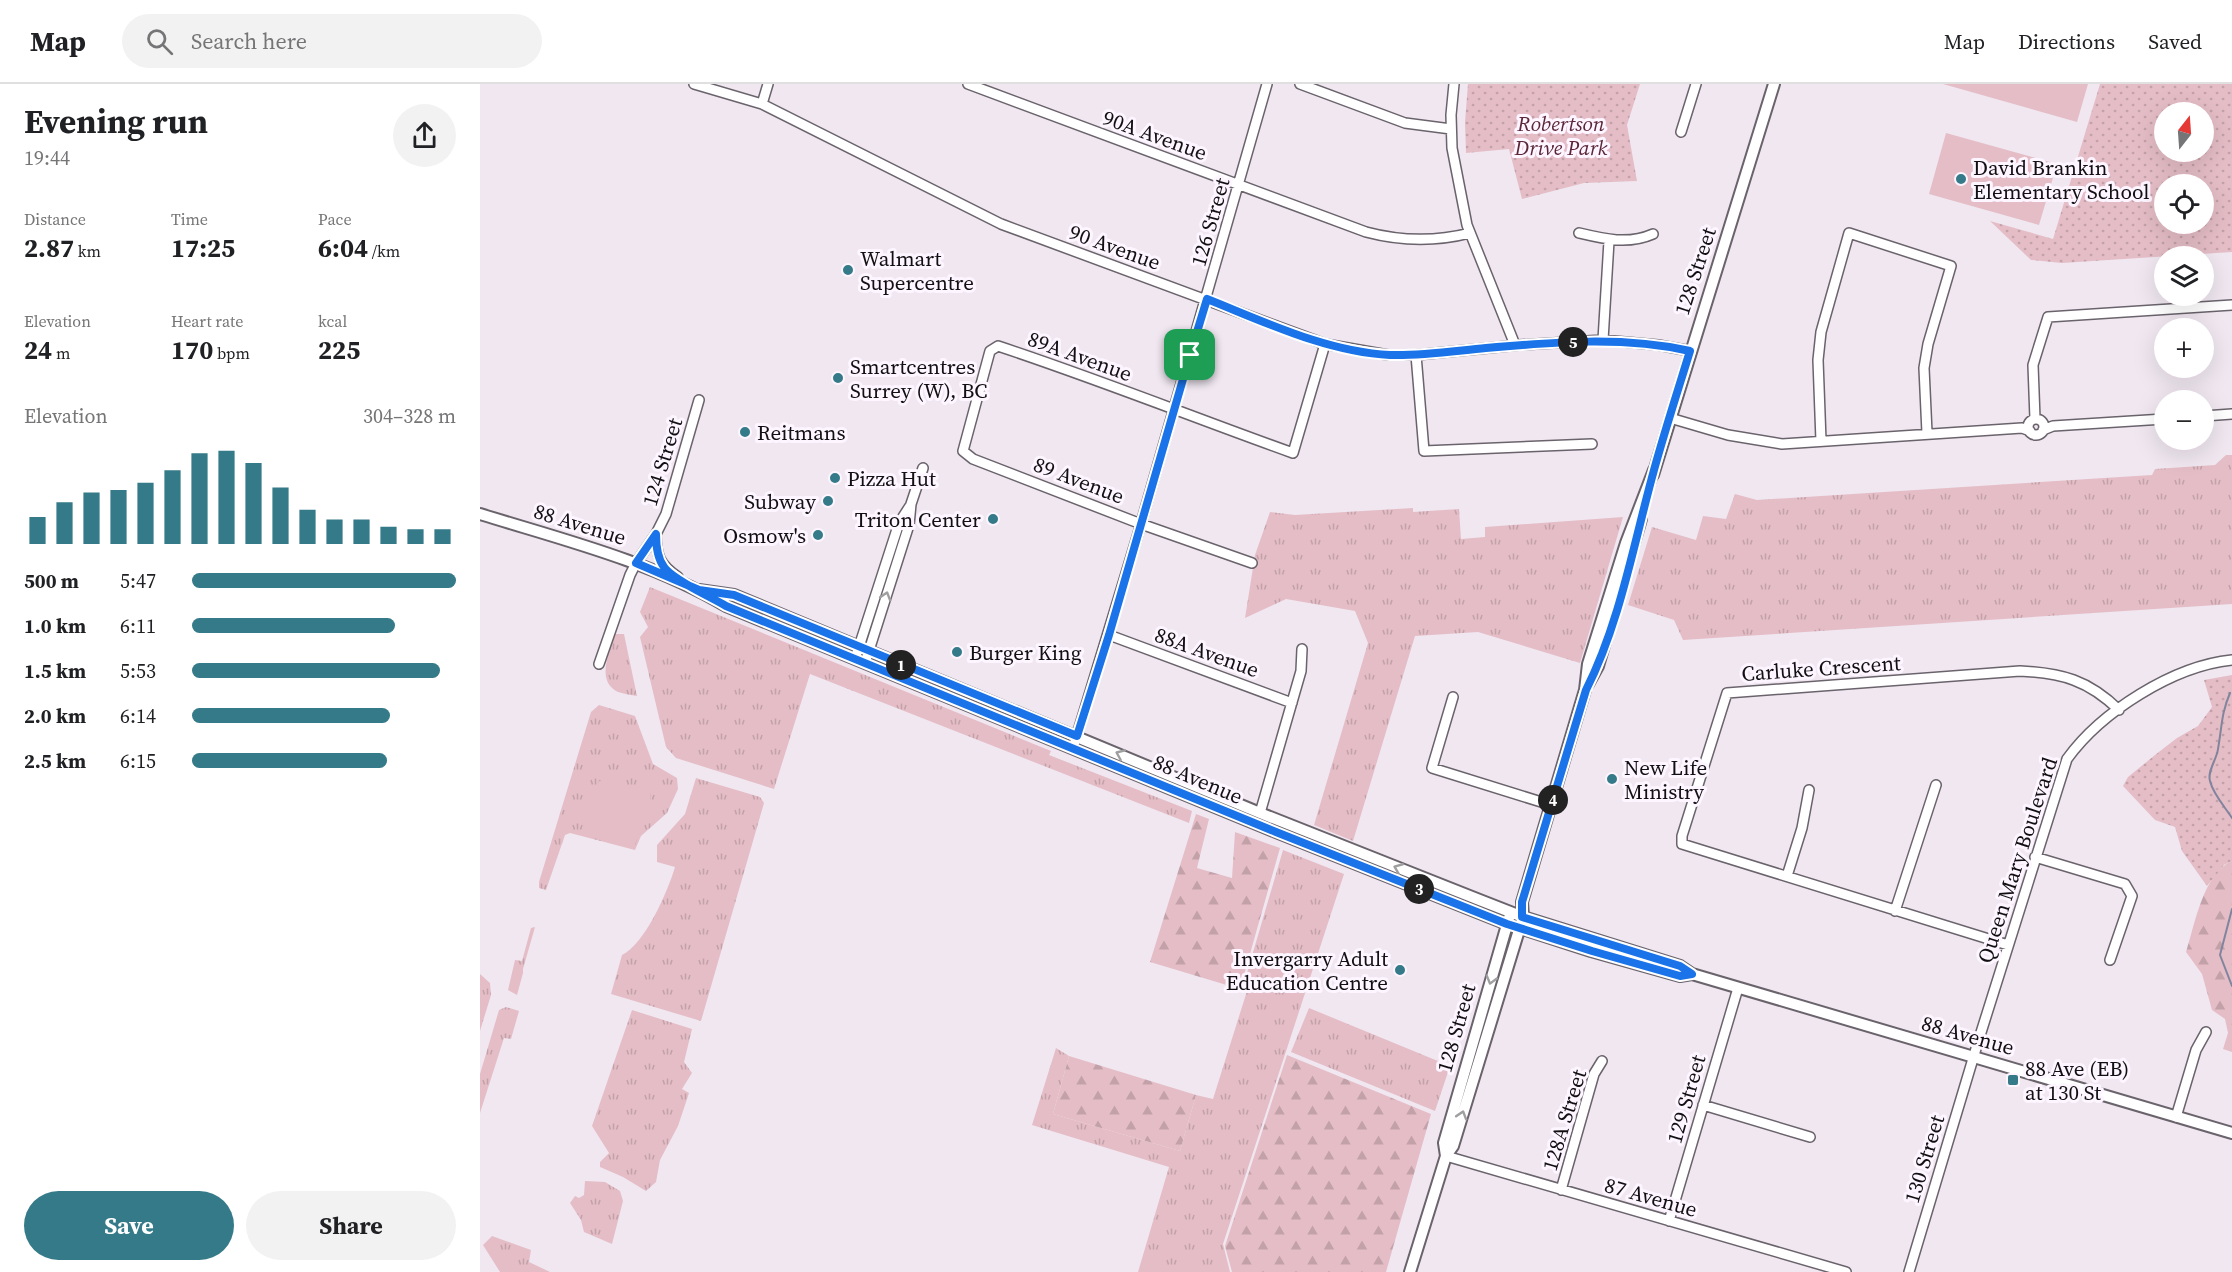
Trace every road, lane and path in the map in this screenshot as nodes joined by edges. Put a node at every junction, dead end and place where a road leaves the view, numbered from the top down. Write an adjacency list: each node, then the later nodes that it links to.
1 (693, 84): 9 (street, 90 Avenue)
2 (768, 84): 9 (street)
3 (968, 84): 12 (street, 90A Avenue)
4 (1267, 84): 12 (street, 126 Street)
5 (1300, 84): 10 (street)
6 (1454, 84): 10 (street)
7 (1696, 84): 11 (street)
8 (1774, 84): 22 (main road, 128 Street)
9 (762, 104): 17 (street, 90 Avenue)
10 (1451, 129): 14 (street)
11 (1681, 132)
12 (1240, 186): 14 (street, 90A Avenue); 17 (street, 126 Street)
13 (1579, 232): 16 (street)
14 (1470, 233): 21 (street)
15 (1653, 234): 16 (street)
16 (1609, 241): 19 (street)
17 (1207, 299): 20 (street, 90 Avenue); 25 (street, 126 Street)
18 (2232, 305): 30 (street)
19 (1603, 340): 21 (street, 90 Avenue); 22 (street, 90 Avenue)
20 (1326, 344): 23 (street, 90 Avenue); 25 (street, 89A Avenue)
21 (1515, 345): 23 (street, 90 Avenue)
22 (1690, 351): 28 (main road, 128 Street)
23 (1416, 355): 35 (street)
24 (699, 399): 40 (street, 124 Street)
25 (1174, 410): 34 (street, 89A Avenue); 39 (street, 126 Street)
26 (2232, 414): 27 (street)
27 (2214, 415)
28 (1670, 418): 32 (street); 57 (main road, 128 Street)
29 (2154, 420): 30 (street)
30 (2034, 426): 31 (street)
31 (1927, 433): 32 (street); 32 (street)
32 (1821, 441)
33 (1592, 444): 35 (street)
34 (963, 451): 39 (street, 89 Avenue)
35 (1424, 452): 36 (street)
36 (1415, 458)
37 (923, 468): 46 (street)
38 (480, 514): 41 (main road, 88 Avenue)
39 (1142, 524): 42 (street, 89 Avenue); 44 (street, 126 Street)
40 (656, 534): 41 (street, 124 Street); 43 (street)
41 (636, 563): 43 (main road, 88 Avenue); 49 (street, 124 Street)
42 (1252, 563)
43 (694, 587): 46 (main road, 88 Avenue); 48 (main road, 88 Avenue)
44 (1109, 635): 51 (street, 88A Avenue); 53 (street, 126 Street)
45 (1302, 649): 51 (street)
46 (864, 650): 48 (street); 53 (main road, 88 Avenue)
47 (2232, 660): 52 (street, Queen Mary Boulevard)
48 (860, 661): 54 (main road, 88 Avenue)
49 (599, 664)
50 (1453, 697): 57 (street)
51 (1292, 703): 58 (street)
52 (2119, 710): 59 (street, Queen Mary Boulevard); 61 (street, Carluke Crescent)
53 (1077, 736): 54 (street, 126 Street); 58 (main road, 88 Avenue, one-way to 53)
54 (1073, 748): 67 (main road, 88 Avenue)
55 (1936, 785): 64 (street)
56 (1809, 790): 61 (street)
57 (1551, 805): 63 (main road, 128 Street)
58 (1260, 813): 65 (main road, 88 Avenue, one-way to 58)
59 (2035, 857): 62 (street); 69 (street, Queen Mary Boulevard)
60 (2133, 875): 62 (street)
61 (1787, 876): 64 (street, Carluke Crescent)
62 (2125, 884): 70 (street)
63 (1522, 902): 65 (main road); 66 (main road, 128 Street)
64 (1895, 911): 69 (street, Carluke Crescent)
65 (1510, 912): 66 (main road, 88 Avenue); 67 (main road, 128 Street)
66 (1522, 917): 68 (main road, 128 Street); 71 (main road, 88 Avenue)
67 (1507, 924): 68 (main road, 88 Avenue); 80 (main road, 128 Street, one-way to 80)
68 (1519, 928): 71 (main road, 88 Avenue); 80 (main road, 128 Street, one-way to 68)
69 (2008, 945): 74 (street, Queen Mary Boulevard)
70 (2110, 960)
71 (1692, 974): 72 (main road, 88 Avenue)
72 (1738, 988): 74 (main road, 88 Avenue); 76 (street, 129 Street)
73 (2206, 1032): 77 (street)
74 (1975, 1057): 77 (main road, 88 Avenue); 85 (street, 130 Street)
75 (1602, 1061): 81 (street, 128A Street)
76 (1703, 1105): 79 (street); 82 (street, 129 Street)
77 (2176, 1117): 78 (main road, 88 Avenue)
78 (2232, 1133)
79 (1810, 1137)
80 (1446, 1156): 81 (street, 87 Avenue); 83 (main road, 128 Street)
81 (1561, 1190): 82 (street, 87 Avenue)
82 (1669, 1221): 84 (street, 87 Avenue)
83 (1410, 1272)
84 (1846, 1272)
85 (1909, 1272)

